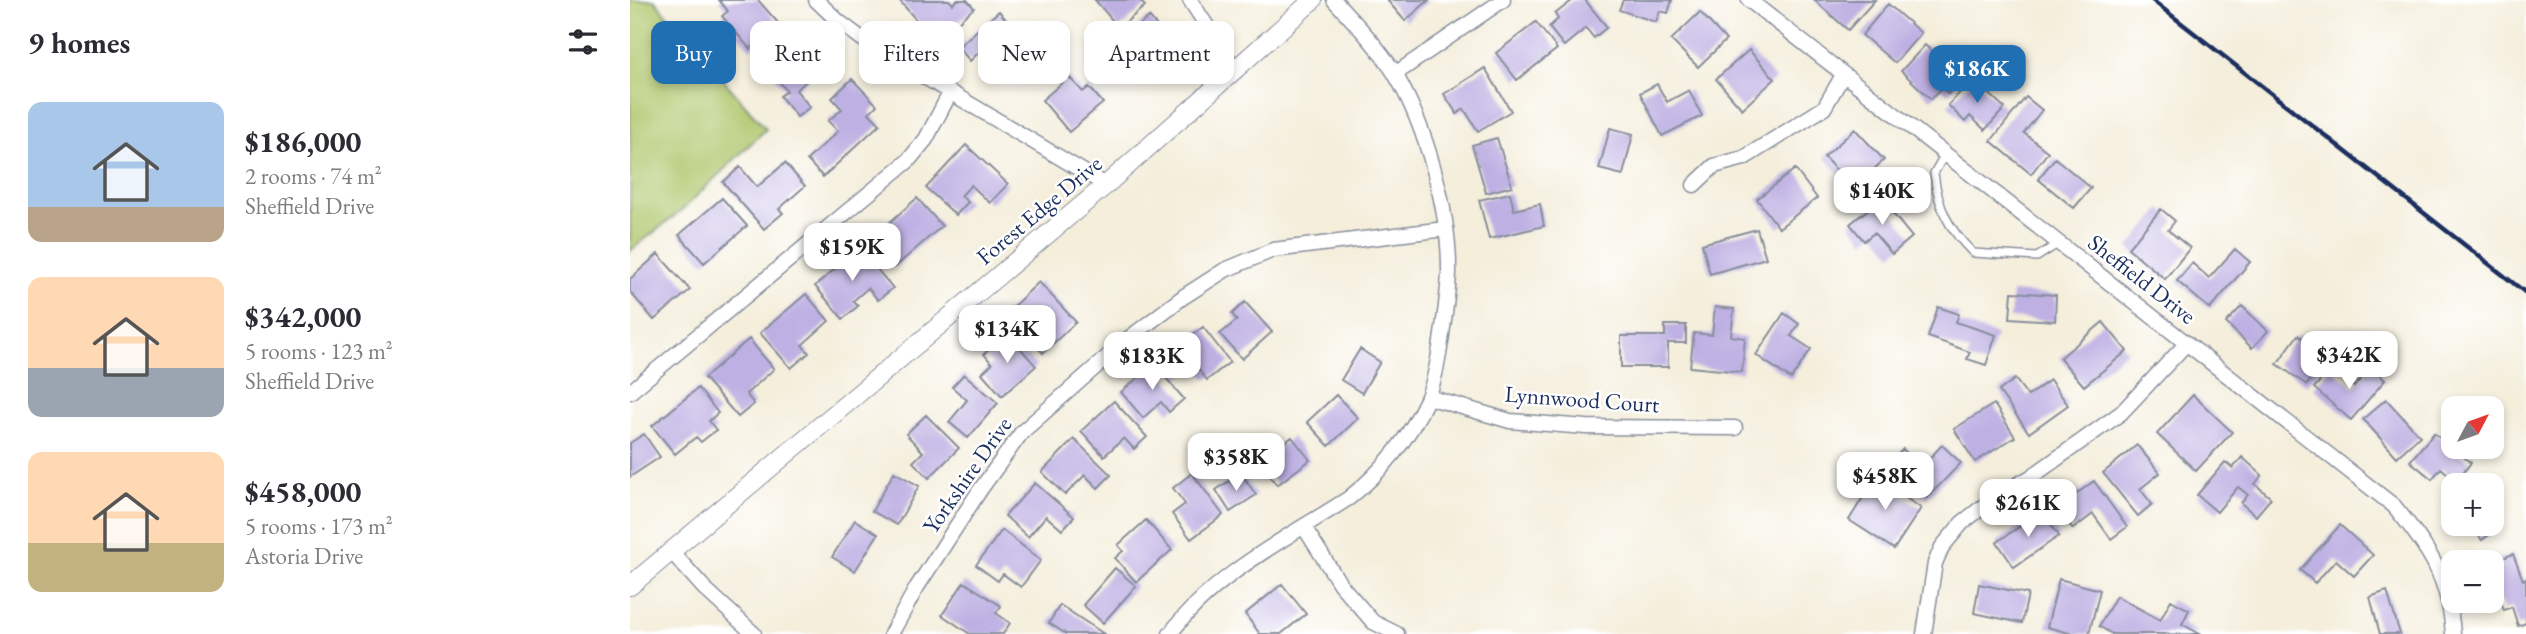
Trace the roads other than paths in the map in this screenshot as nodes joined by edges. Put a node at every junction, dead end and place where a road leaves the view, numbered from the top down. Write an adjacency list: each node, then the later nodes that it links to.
1 (816, 0): 10 (street)
2 (1190, 0): 7 (street)
3 (1313, 0): 7 (street, Forest Edge Drive)
4 (1334, 0): 8 (street)
5 (1503, 0): 8 (street)
6 (1749, 0): 9 (street, Sheffield Drive)
7 (1236, 71): 12 (street, Forest Edge Drive)
8 (1395, 74): 14 (street)
9 (1843, 75): 11 (street, Sheffield Drive); 13 (street)
10 (950, 93): 12 (street); 17 (street)
11 (1946, 154): 15 (street, Sheffield Drive); 15 (lane)
12 (1106, 185): 21 (street, Forest Edge Drive)
13 (1694, 185)
14 (1446, 229): 18 (street); 24 (street, Yorkshire Drive)
15 (2059, 243): 16 (street, Sheffield Drive)
16 (2187, 343): 27 (street); 28 (street, Sheffield Drive)
17 (630, 392)
18 (1428, 397): 19 (street, Lynnwood Court); 20 (street)
19 (1735, 428)
20 (1304, 527): 25 (street); 26 (street)
21 (671, 551): 22 (street, Forest Edge Drive); 23 (street)
22 (630, 586)
23 (754, 634)
24 (891, 634)
25 (1170, 634)
26 (1397, 634)
27 (1924, 634)
28 (2454, 634)

